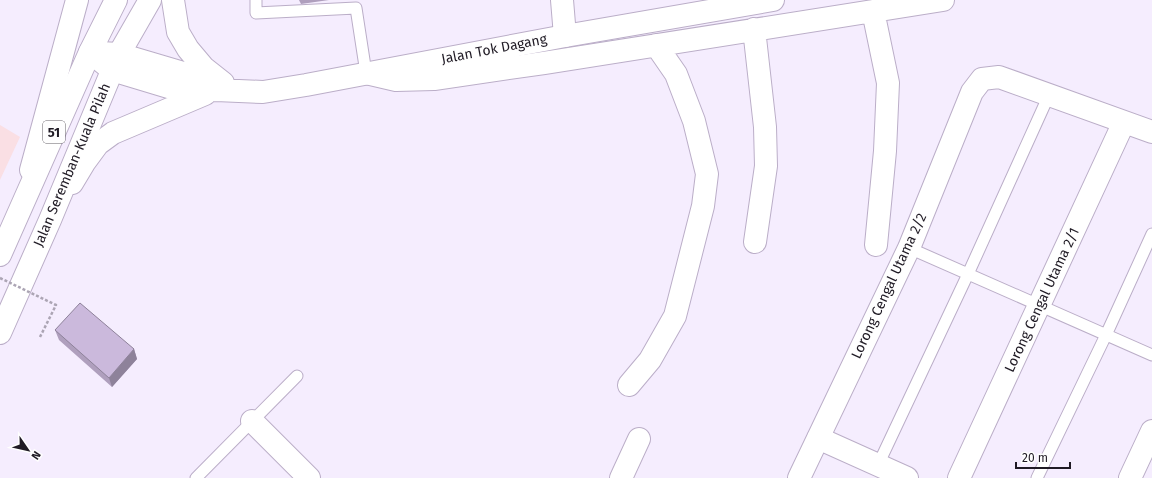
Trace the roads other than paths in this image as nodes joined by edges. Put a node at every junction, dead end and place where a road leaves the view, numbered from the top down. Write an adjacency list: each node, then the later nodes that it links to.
1 (77, 0): 20 (main road)
2 (116, 0): 13 (main road, Jalan Seremban-Kuala Pilah / 51)
3 (150, 0): 14 (main road, Jalan Seremban-Kuala Pilah / 51)
4 (173, 0): 16 (main road)
5 (256, 0): 15 (lane)
6 (562, 0): 11 (main road)
7 (772, 0): 11 (main road, Jalan Tok Dagang)
8 (944, 0): 9 (main road)
9 (873, 11): 10 (main road); 24 (main road)
10 (754, 29): 12 (main road); 23 (main road)
11 (565, 36): 15 (main road, Jalan Tok Dagang)
12 (656, 45): 15 (main road); 33 (main road)
13 (90, 52): 14 (main road, Jalan Tok Dagang); 20 (main road, Jalan Seremban-Kuala Pilah / 51)
14 (115, 62): 16 (main road, Jalan Tok Dagang); 21 (main road, Jalan Seremban-Kuala Pilah / 51)
15 (366, 73): 16 (main road, Jalan Tok Dagang)
16 (224, 90): 21 (main road)
17 (1049, 95): 18 (main road); 25 (main road, Lorong Cengal Utama 2/2); 27 (lane)
18 (1124, 122): 19 (main road); 28 (main road, Lorong Cengal Utama 2/1)
19 (1152, 132)
20 (19, 212): 26 (main road, Jalan Seremban-Kuala Pilah / 51)
21 (50, 220): 29 (main road, Jalan Seremban-Kuala Pilah / 51)
22 (1152, 234): 30 (lane)
23 (755, 242)
24 (876, 245)
25 (908, 248): 27 (lane); 36 (main road, Lorong Cengal Utama 2/2)
26 (0, 255)
27 (968, 274): 28 (lane); 38 (lane)
28 (1040, 306): 30 (lane); 44 (main road, Lorong Cengal Utama 2/1)
29 (0, 333)
30 (1106, 335): 31 (lane); 45 (lane)
31 (1152, 355)
32 (297, 376): 34 (lane)
33 (629, 385)
34 (252, 421): 39 (lane); 40 (main road)
35 (1152, 431): 46 (main road)
36 (818, 438): 38 (main road); 42 (main road, Lorong Cengal Utama 2/2)
37 (639, 439): 41 (main road)
38 (878, 465): 43 (main road)
39 (196, 478)
40 (309, 478)
41 (621, 478)
42 (799, 478)
43 (907, 478)
44 (959, 478)
45 (1037, 478)
46 (1130, 478)

